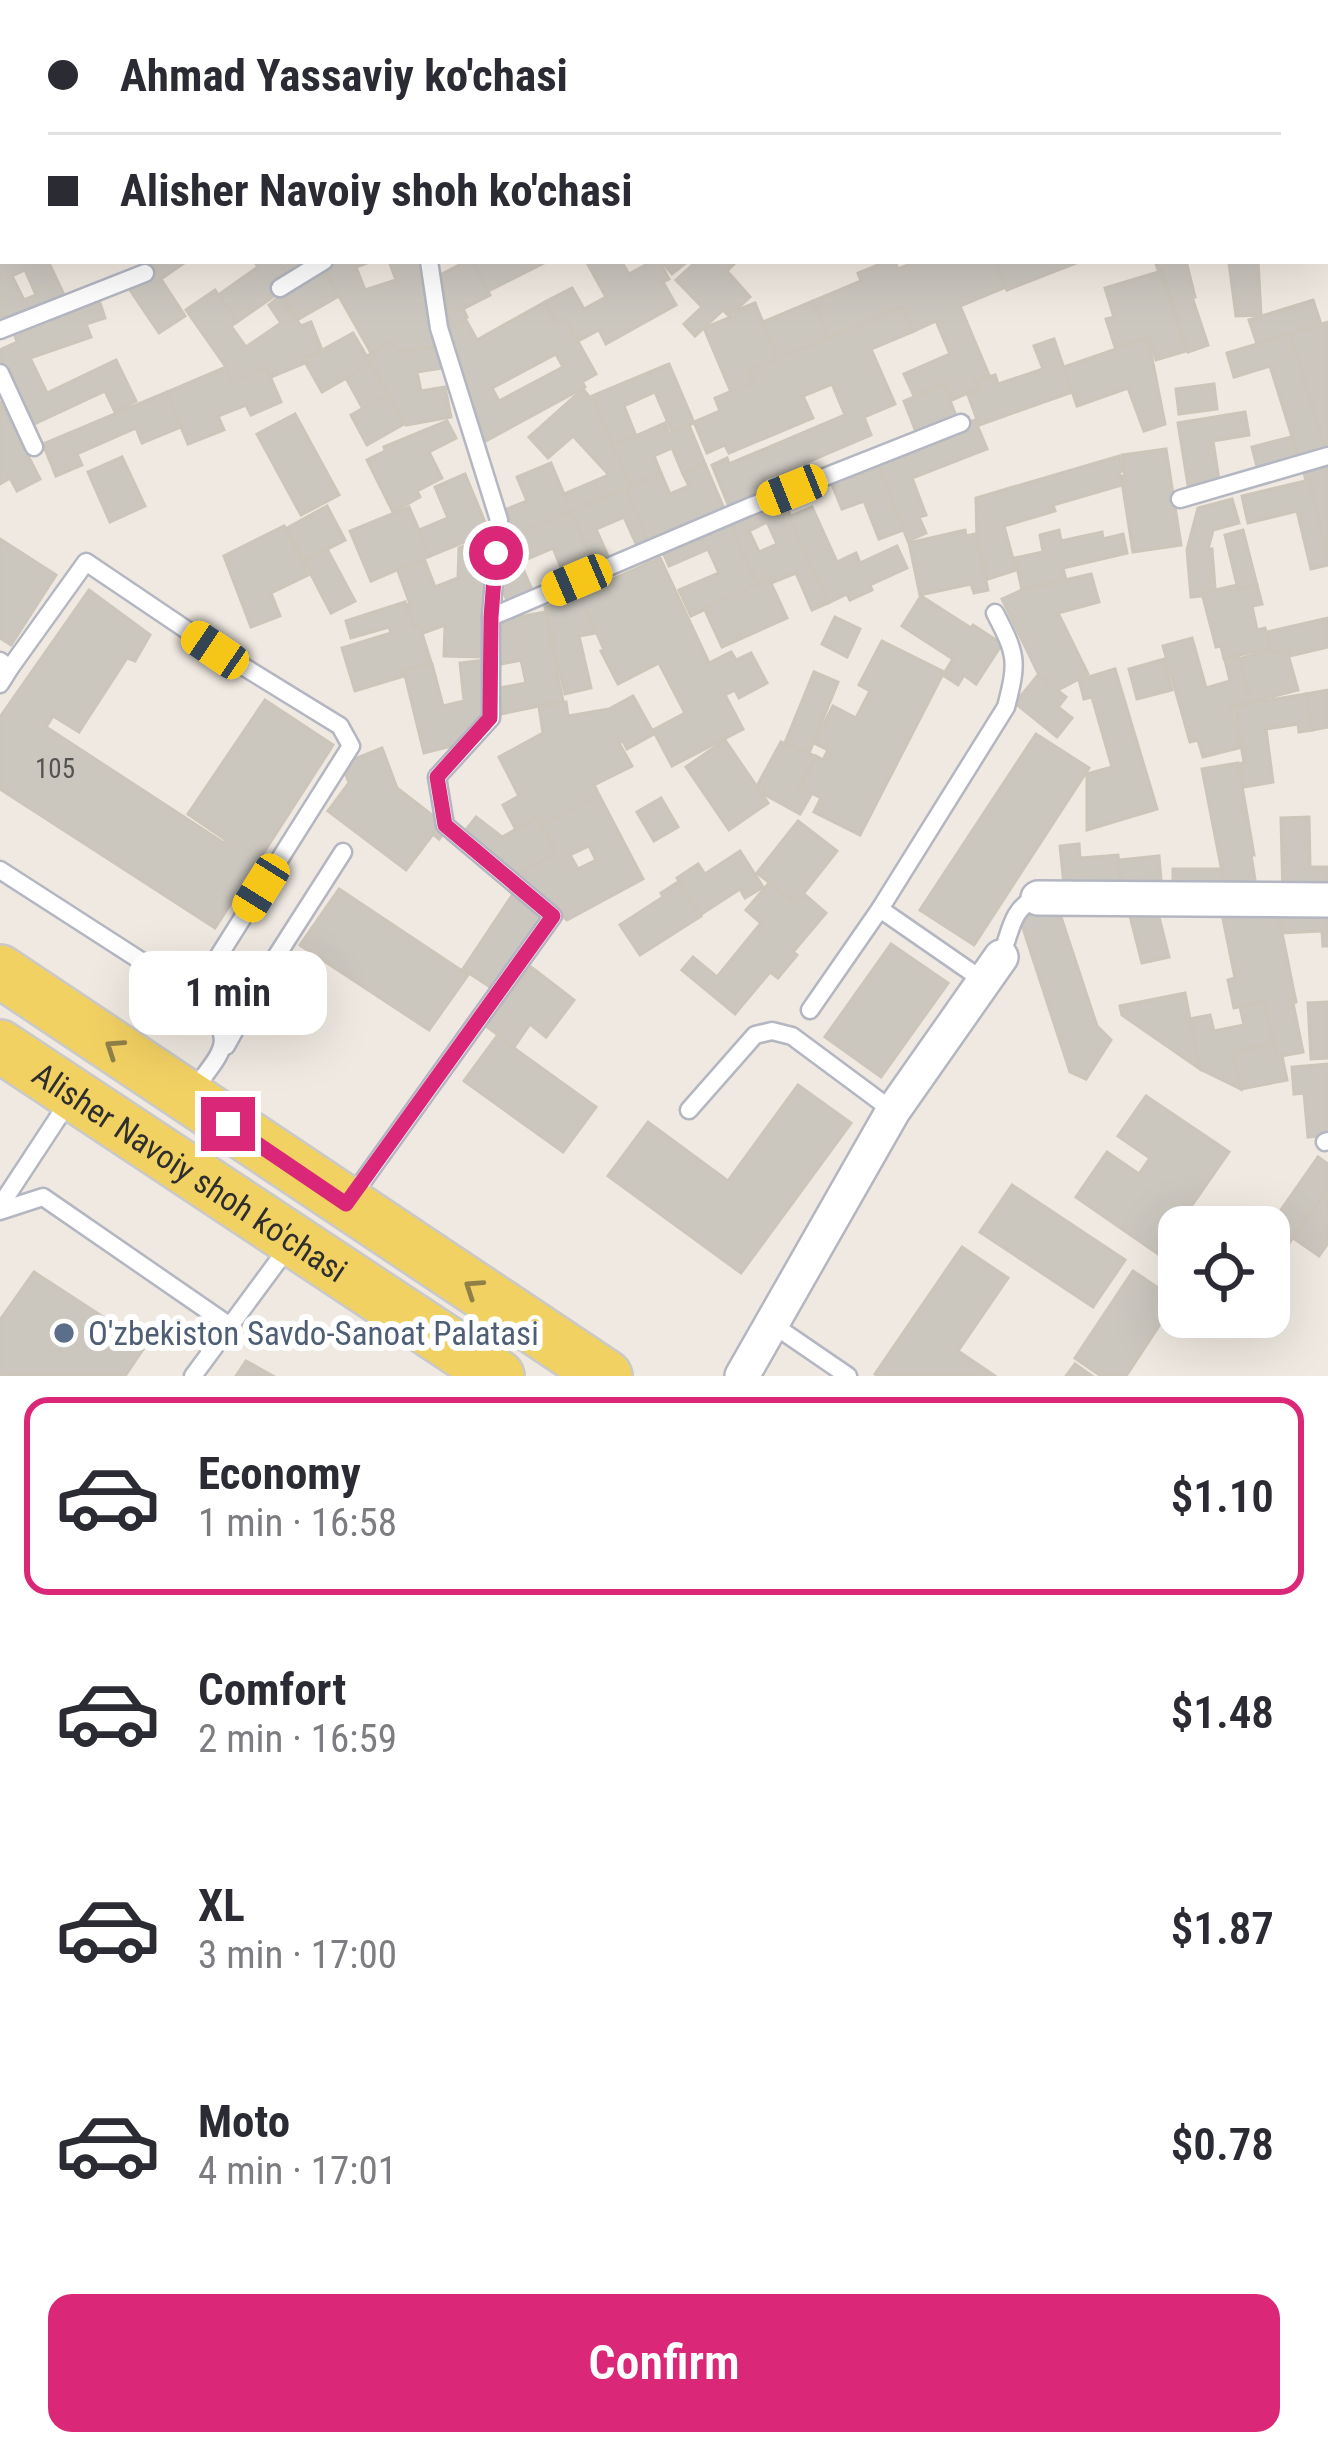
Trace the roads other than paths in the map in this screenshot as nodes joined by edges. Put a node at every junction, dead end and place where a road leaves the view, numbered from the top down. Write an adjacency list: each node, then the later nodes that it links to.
1 (318, 264): 4 (lane)
2 (429, 264): 12 (lane)
3 (145, 273): 5 (lane)
4 (280, 288)
5 (0, 328)
6 (0, 373): 8 (lane)
7 (961, 423): 12 (lane)
8 (34, 447)
9 (1328, 456): 10 (lane)
10 (1180, 499)
11 (995, 613): 18 (lane)
12 (491, 617): 29 (lane)
13 (3, 671): 21 (lane)
14 (343, 852): 24 (lane)
15 (0, 870): 21 (lane)
16 (1038, 898): 17 (street); 19 (lane)
17 (1328, 900)
18 (880, 909): 19 (lane); 22 (lane)
19 (993, 969): 28 (street)
20 (0, 971): 26 (main road, Alisher Navoiy shoh ko'chasi, one-way to 20)
21 (194, 994): 24 (lane)
22 (810, 1010)
23 (0, 1046): 25 (main road, Alisher Navoiy shoh ko'chasi)
24 (222, 1052): 26 (lane)
25 (73, 1095): 30 (lane); 31 (main road, Alisher Navoiy shoh ko'chasi)
26 (188, 1098): 29 (main road, Alisher Navoiy shoh ko'chasi)
27 (689, 1110): 28 (lane)
28 (893, 1111): 32 (street)
29 (346, 1204): 36 (main road, Alisher Navoiy shoh ko'chasi, one-way to 29)
30 (0, 1208): 33 (lane)
31 (293, 1240): 33 (lane); 35 (main road, Alisher Navoiy shoh ko'chasi)
32 (772, 1324): 37 (street); 38 (lane)
33 (230, 1326): 34 (lane)
34 (194, 1376)
35 (498, 1376)
36 (606, 1376)
37 (742, 1376)
38 (848, 1376)

